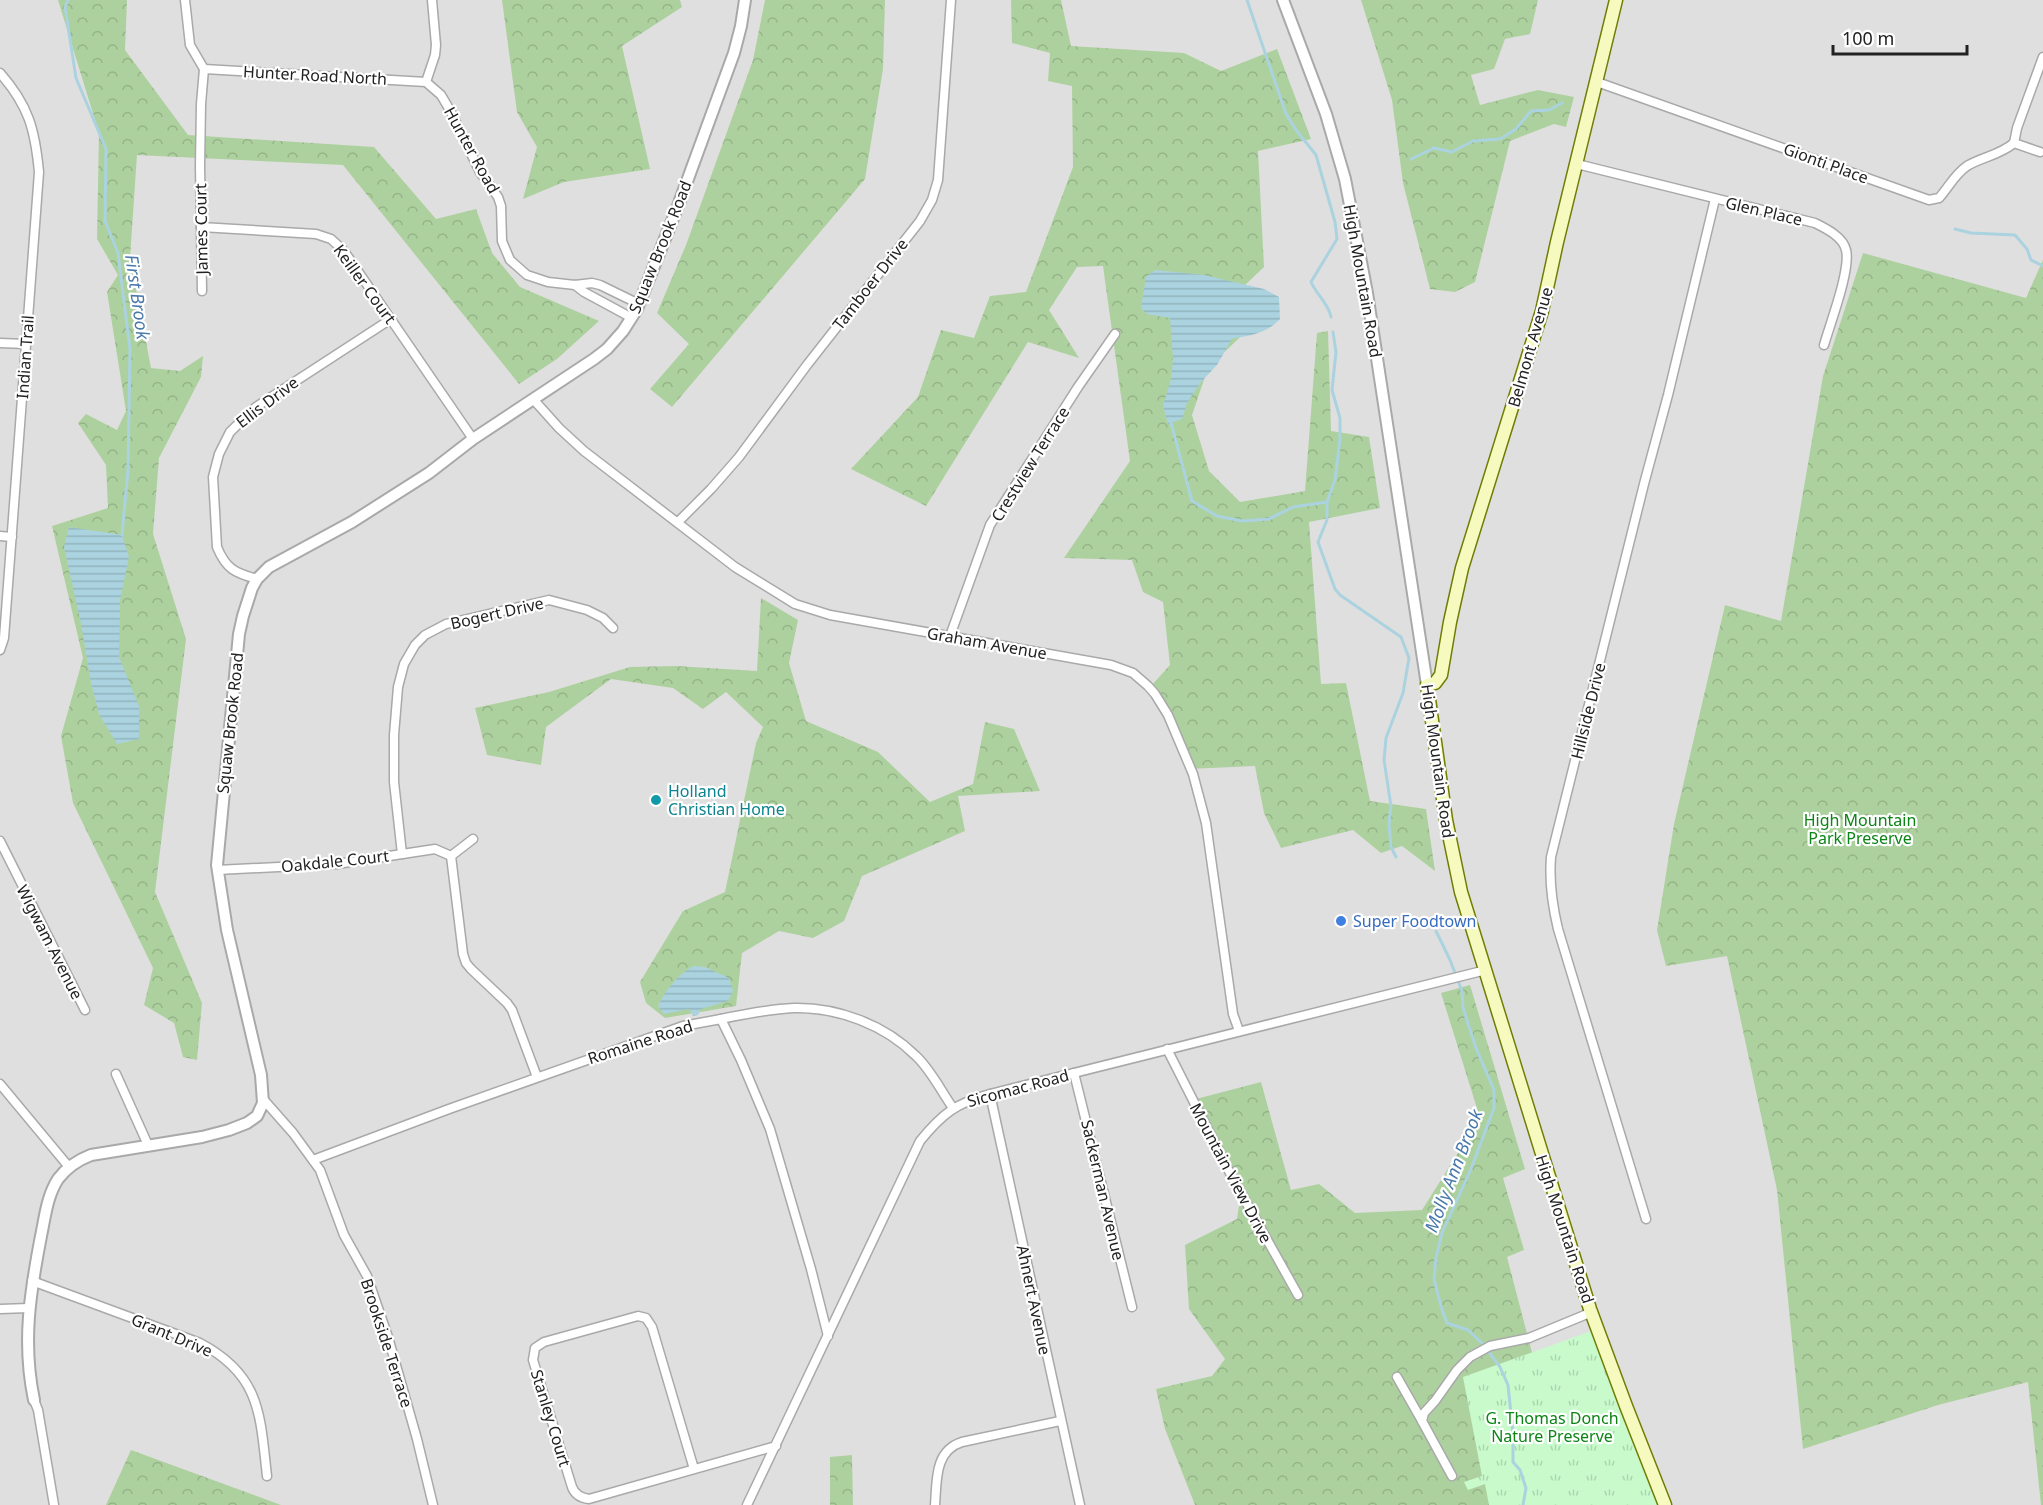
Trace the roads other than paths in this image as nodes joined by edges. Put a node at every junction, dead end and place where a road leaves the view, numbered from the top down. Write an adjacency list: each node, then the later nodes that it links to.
1 (185, 0): 8 (street)
2 (432, 0): 10 (street)
3 (745, 0): 19 (street, Squaw Brook Road)
4 (951, 0): 28 (street, Tamboer Drive)
5 (1283, 0): 35 (street, High Mountain Road)
6 (1616, 0): 11 (main road, Belmont Avenue)
7 (2043, 57): 12 (street)
8 (204, 69): 10 (street, Hunter Road North); 16 (street, James Court)
9 (0, 73): 24 (street, Indian Trail)
10 (426, 82): 17 (street, Hunter Road)
11 (1597, 82): 12 (street, Gionti Place); 14 (main road, Belmont Avenue)
12 (2014, 143): 13 (street)
13 (2040, 152)
14 (1577, 164): 15 (street, Glen Place); 35 (main road, Belmont Avenue)
15 (1715, 199): 25 (street, Glen Place); 56 (street, Hillside Drive)
16 (201, 227): 18 (street, James Court); 21 (street, Keiller Court)
17 (575, 285): 19 (street, Hunter Road); 20 (street, Hunter Road)
18 (202, 291)
19 (639, 304): 20 (street, Squaw Brook Road)
20 (632, 318): 26 (street, Squaw Brook Road)
21 (390, 319): 27 (street, Keiller Court); 31 (street, Ellis Drive)
22 (1115, 334): 33 (street, Crestview Terrace)
23 (0, 343): 24 (street)
24 (26, 344): 30 (street, Indian Trail)
25 (1824, 345)
26 (533, 399): 27 (street, Squaw Brook Road); 28 (street, Graham Avenue)
27 (473, 439): 31 (street, Squaw Brook Road)
28 (678, 522): 33 (street, Graham Avenue)
29 (0, 536): 30 (street)
30 (12, 537): 34 (street, Indian Trail)
31 (257, 579): 40 (street, Squaw Brook Road)
32 (613, 628): 38 (street, Bogert Drive)
33 (950, 636): 44 (street, Graham Avenue)
34 (0, 650)
35 (1427, 685): 41 (main road, High Mountain Road)
36 (473, 839): 39 (street)
37 (0, 841): 42 (street, Wigwam Avenue)
38 (402, 854): 39 (street, Oakdale Court); 40 (street, Oakdale Court)
39 (451, 856): 48 (street)
40 (217, 870): 51 (street, Squaw Brook Road)
41 (1486, 970): 44 (street, Sicomac Road); 62 (main road, High Mountain Road)
42 (85, 1010)
43 (721, 1019): 48 (street, Romaine Road); 52 (street, Romaine Road); 63 (street)
44 (1239, 1031): 45 (street, Sicomac Road)
45 (1167, 1049): 46 (street, Sicomac Road); 58 (street, Mountain View Drive)
46 (1074, 1073): 50 (street, Sicomac Road); 59 (street, Sackerman Avenue)
47 (116, 1074): 53 (street)
48 (537, 1077): 54 (street, Romaine Road)
49 (0, 1084): 55 (street)
50 (990, 1094): 52 (street, Sicomac Road); 66 (street, Ahnert Avenue)
51 (263, 1100): 53 (street); 54 (street, Brookside Terrace)
52 (953, 1108): 63 (street, Sicomac Road)
53 (148, 1145): 55 (street)
54 (314, 1161): 73 (street, Brookside Terrace)
55 (69, 1167): 57 (street)
56 (1646, 1219)
57 (32, 1281): 60 (street); 70 (street, Grant Drive)
58 (1298, 1295)
59 (1132, 1307)
60 (29, 1308): 61 (street); 65 (street)
61 (0, 1309)
62 (1592, 1312): 67 (street); 77 (main road, High Mountain Road)
63 (828, 1336): 68 (street, Sicomac Road)
64 (1397, 1377): 67 (street)
65 (34, 1400): 72 (street)
66 (1060, 1421): 75 (street); 76 (street, Ahnert Avenue)
67 (1422, 1421): 71 (street)
68 (776, 1446): 69 (street, Stanley Court); 74 (street, Sicomac Road)
69 (694, 1469): 69 (street, Stanley Court)
70 (267, 1476)
71 (1452, 1476)
72 (54, 1505)
73 (433, 1505)
74 (747, 1505)
75 (935, 1505)
76 (1080, 1505)
77 (1665, 1505)

